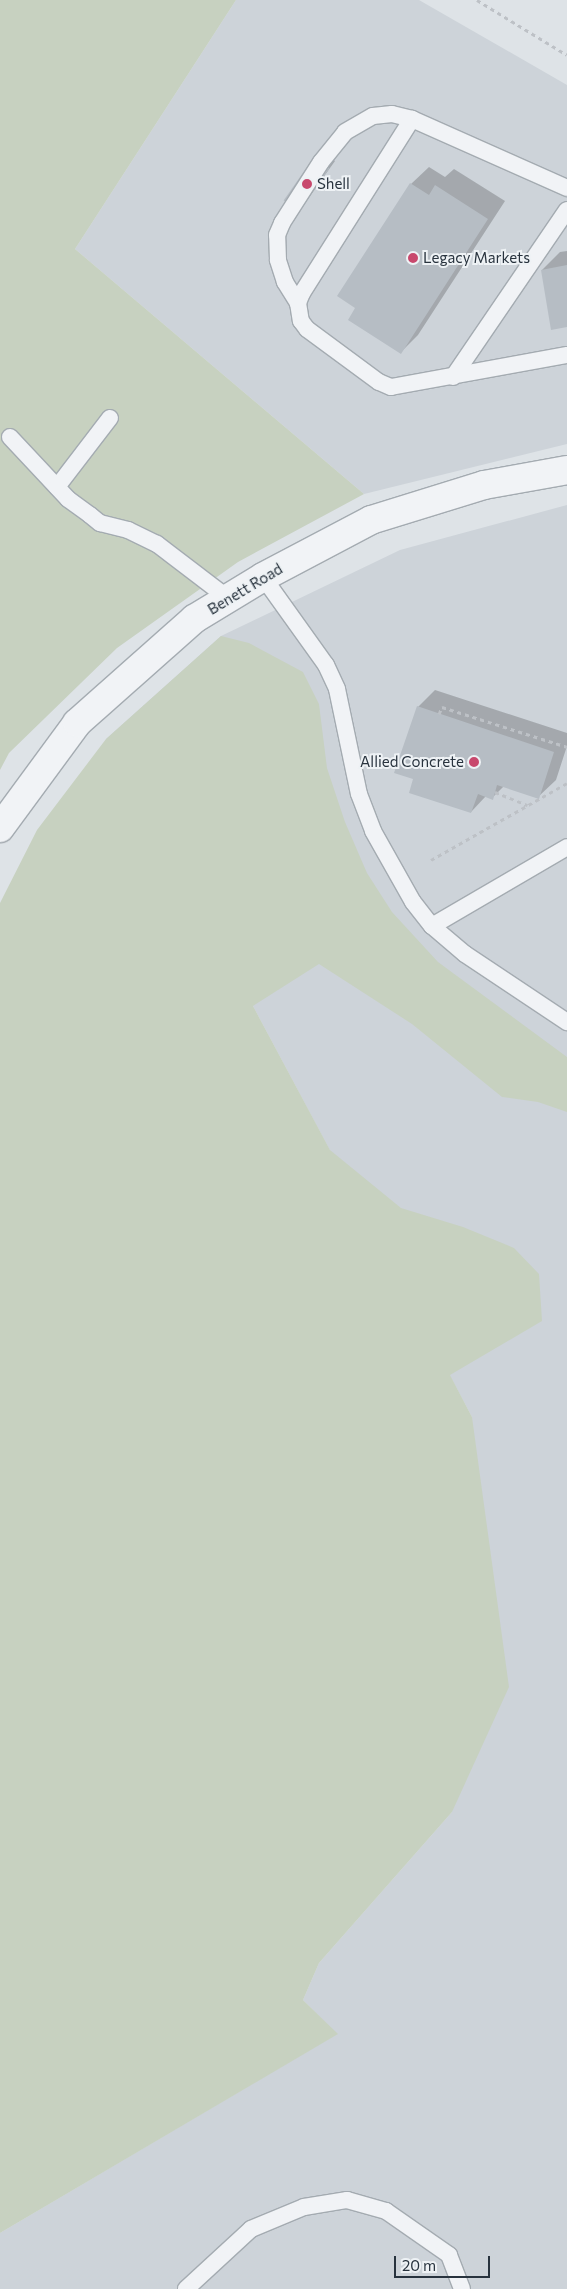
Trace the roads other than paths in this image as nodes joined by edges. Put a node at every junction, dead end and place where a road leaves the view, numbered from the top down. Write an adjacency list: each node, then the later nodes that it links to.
1 (412, 119): 2 (lane); 4 (lane); 4 (lane)
2 (567, 188)
3 (567, 210): 6 (lane)
4 (298, 303): 6 (lane)
5 (567, 355): 6 (lane)
6 (453, 377)
7 (110, 418): 10 (lane)
8 (10, 437): 10 (lane)
9 (567, 470): 11 (street, Benett Road)
10 (57, 487): 12 (lane)
11 (263, 577): 12 (street, Benett Road); 15 (lane)
12 (228, 598): 13 (street, Benett Road)
13 (0, 828)
14 (567, 847): 15 (lane)
15 (432, 926): 16 (lane)
16 (567, 1022)
17 (186, 2289): 18 (lane)
18 (462, 2289)

